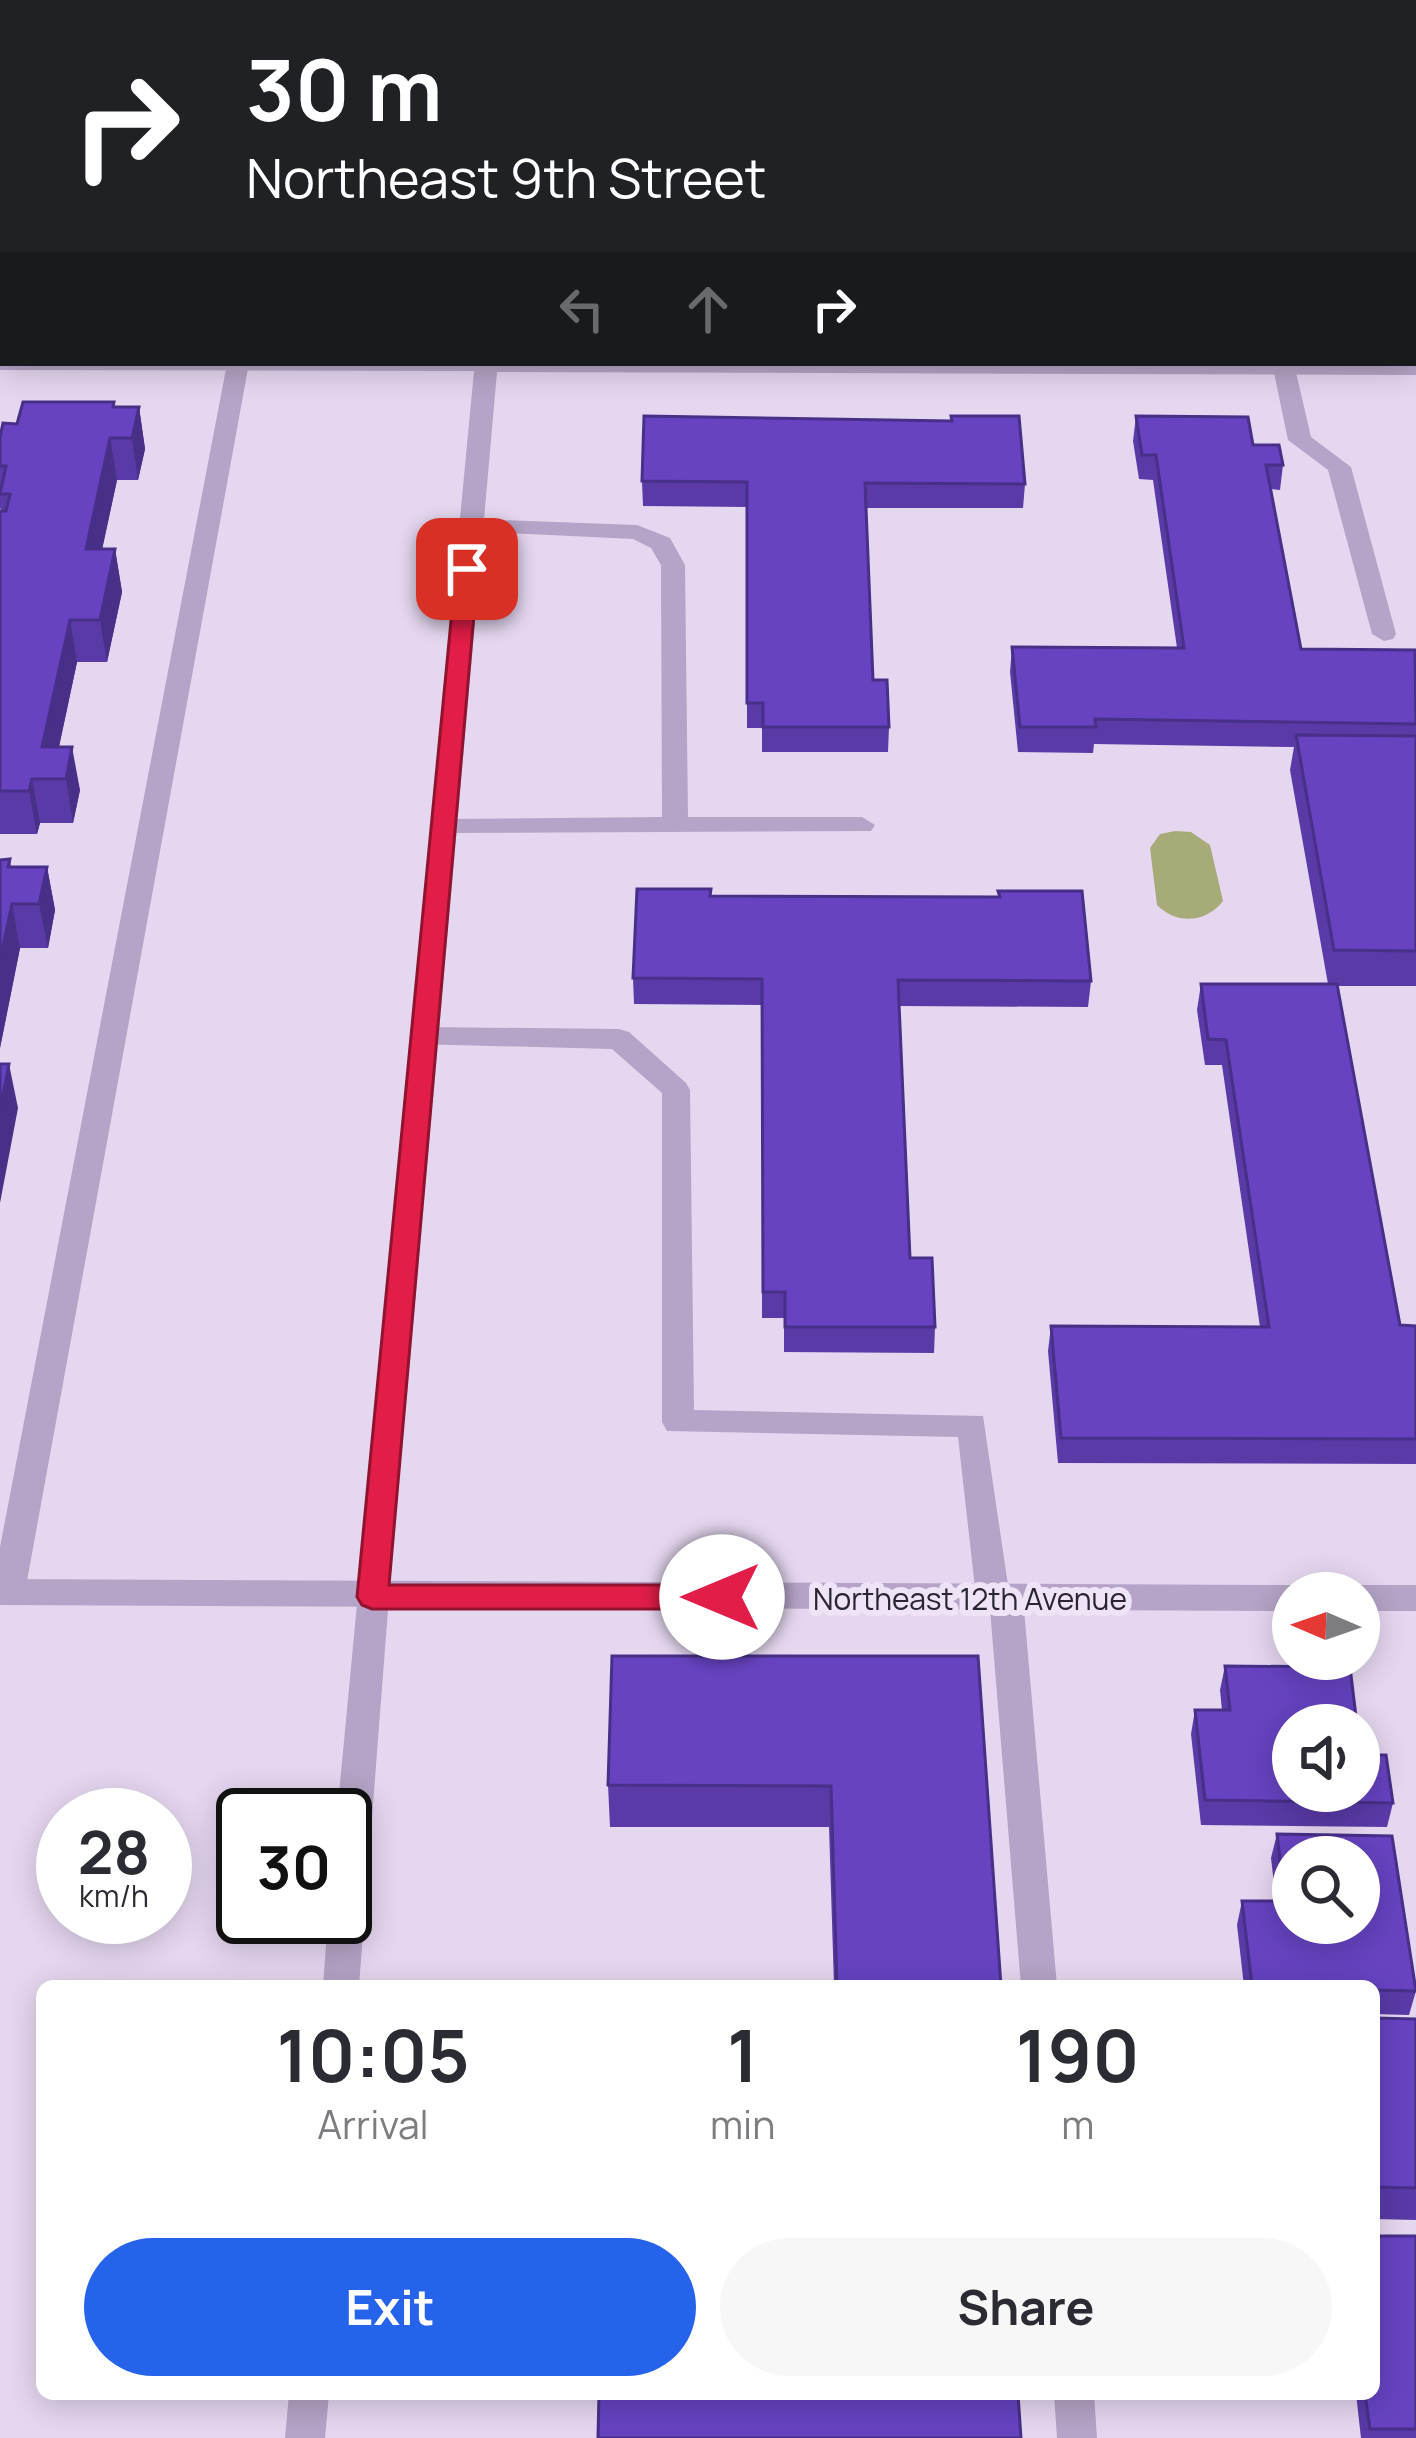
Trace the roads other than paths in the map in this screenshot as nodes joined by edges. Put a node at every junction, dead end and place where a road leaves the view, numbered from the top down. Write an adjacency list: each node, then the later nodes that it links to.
1 (238, 366): 13 (street)
2 (486, 366): 7 (street)
3 (885, 366): 5 (street)
4 (1329, 366): 5 (street); 6 (street)
5 (1284, 368): 8 (street)
6 (1416, 368)
7 (471, 526): 9 (street); 11 (street)
8 (1384, 634)
9 (675, 825): 10 (street); 11 (street)
10 (862, 825)
11 (443, 826): 12 (street)
12 (424, 1037): 14 (street); 15 (street)
13 (4, 1592): 14 (street, Northeast 12th Avenue)
14 (372, 1597): 15 (street, Northeast 12th Avenue); 19 (street)
15 (999, 1598): 16 (street, Northeast 12th Avenue); 20 (street)
16 (1272, 1598)
17 (1380, 1598): 18 (street)
18 (1416, 1598)
19 (341, 1980)
20 (1038, 1980)
21 (308, 2400): 23 (street)
22 (1074, 2400): 24 (street)
23 (305, 2438)
24 (1077, 2438)

